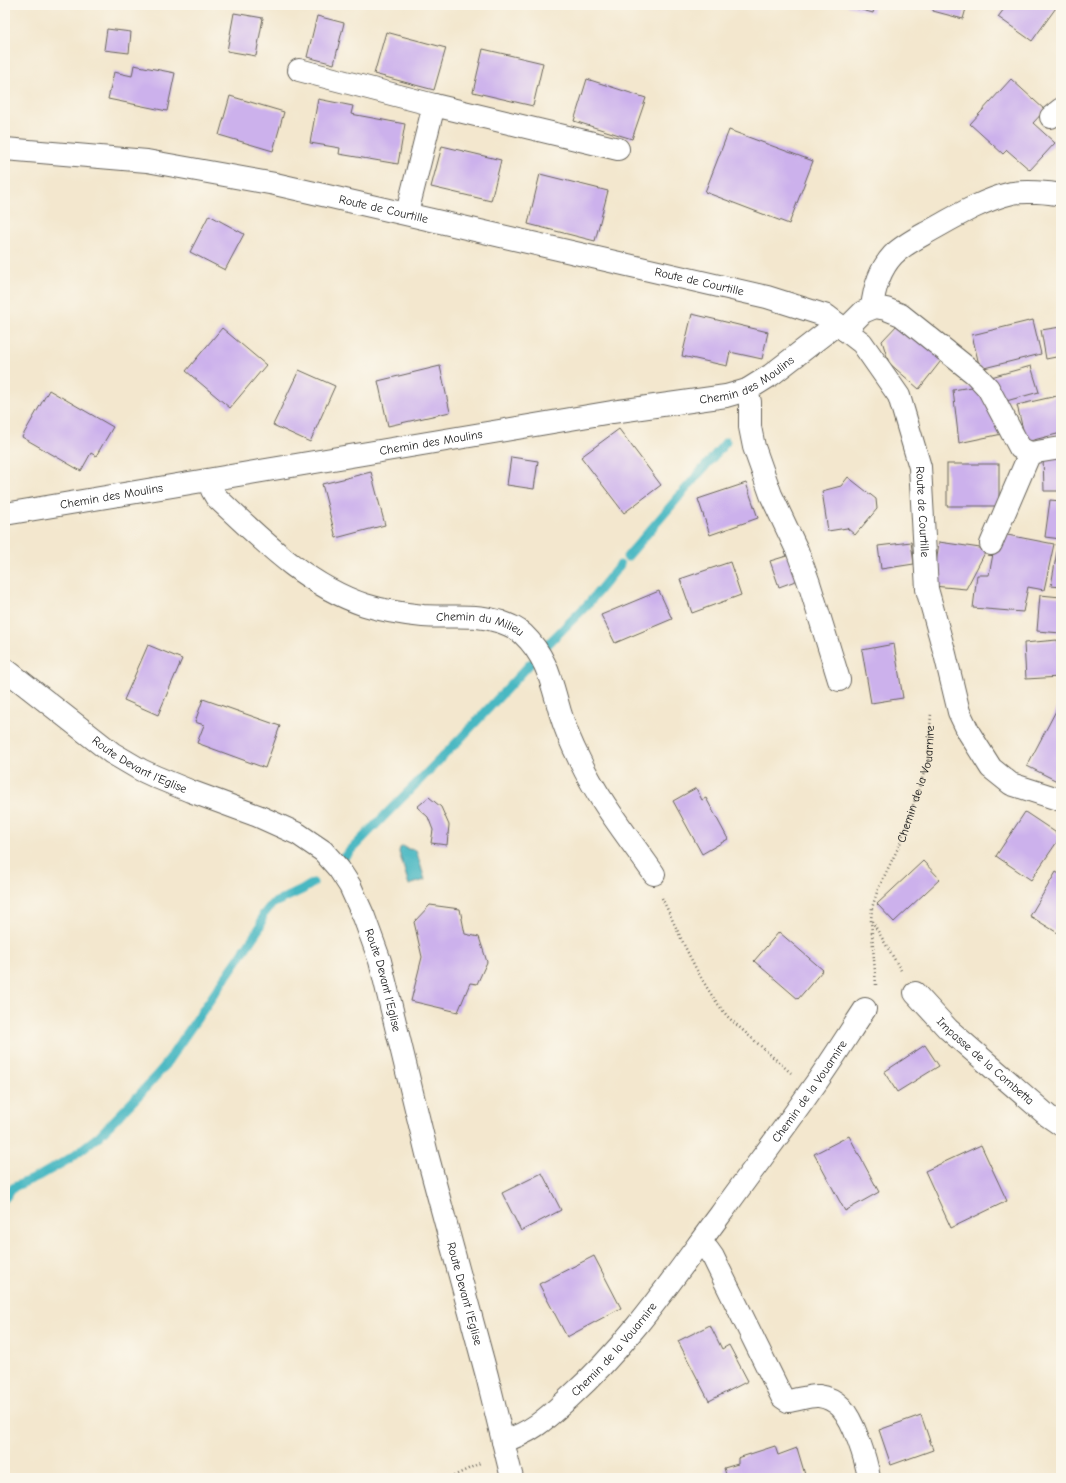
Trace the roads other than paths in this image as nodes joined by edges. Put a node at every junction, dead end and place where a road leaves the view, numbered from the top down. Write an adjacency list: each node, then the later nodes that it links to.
1 (299, 70): 2 (street)
2 (434, 105): 4 (street); 6 (street)
3 (5, 149): 6 (street, Route de Courtille)
4 (618, 149)
5 (1061, 195): 7 (street)
6 (407, 213): 8 (street, Route de Courtille)
7 (872, 308): 8 (street, Chemin des Moulins); 11 (street)
8 (841, 327): 9 (street, Chemin des Moulins); 17 (street, Route de Courtille)
9 (747, 390): 12 (street, Chemin des Moulins); 16 (street)
10 (1061, 448): 11 (street)
11 (1030, 454): 14 (street)
12 (210, 480): 13 (street, Chemin des Moulins); 18 (street, Chemin du Milieu)
13 (5, 514)
14 (991, 544)
15 (5, 669): 23 (street, Route Devant l'Eglise)
16 (839, 680)
17 (1061, 800)
18 (654, 874)
19 (915, 992): 21 (street, Impasse de la Combetta)
20 (865, 1009): 22 (street, Chemin de la Vouarnire)
21 (1061, 1125)
22 (699, 1244): 23 (street, Chemin de la Vouarnire); 25 (street)
23 (504, 1447): 24 (street, Route Devant l'Eglise)
24 (512, 1478)
25 (869, 1478)

